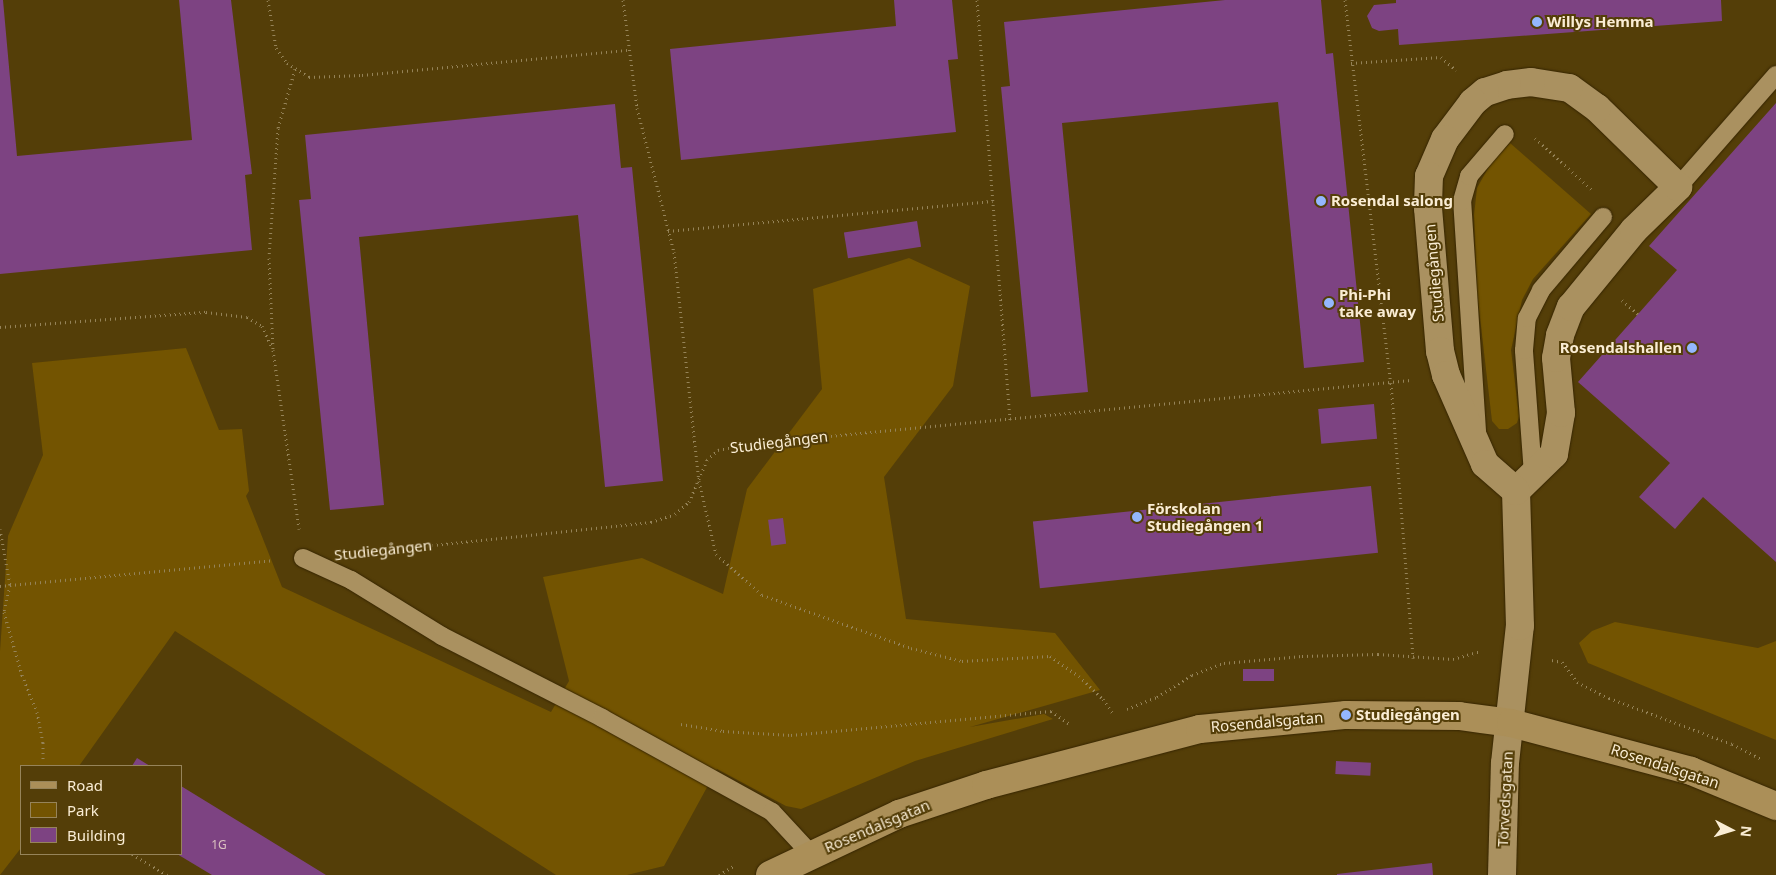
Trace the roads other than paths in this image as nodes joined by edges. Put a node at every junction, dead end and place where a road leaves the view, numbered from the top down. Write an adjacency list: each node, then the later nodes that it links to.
1 (1776, 75): 3 (lane)
2 (1505, 134): 5 (lane)
3 (1678, 187): 5 (street, Studiegången); 6 (street)
4 (1604, 217): 6 (lane)
5 (1476, 445): 6 (street, Studiegången)
6 (1525, 483): 8 (street)
7 (303, 558): 10 (lane)
8 (1510, 723): 9 (street, Rosendalsgatan); 10 (street, Rosendalsgatan); 12 (street, Törvedsgatan)
9 (1776, 806)
10 (811, 854): 11 (street, Rosendalsgatan)
11 (770, 875)
12 (1502, 875)

